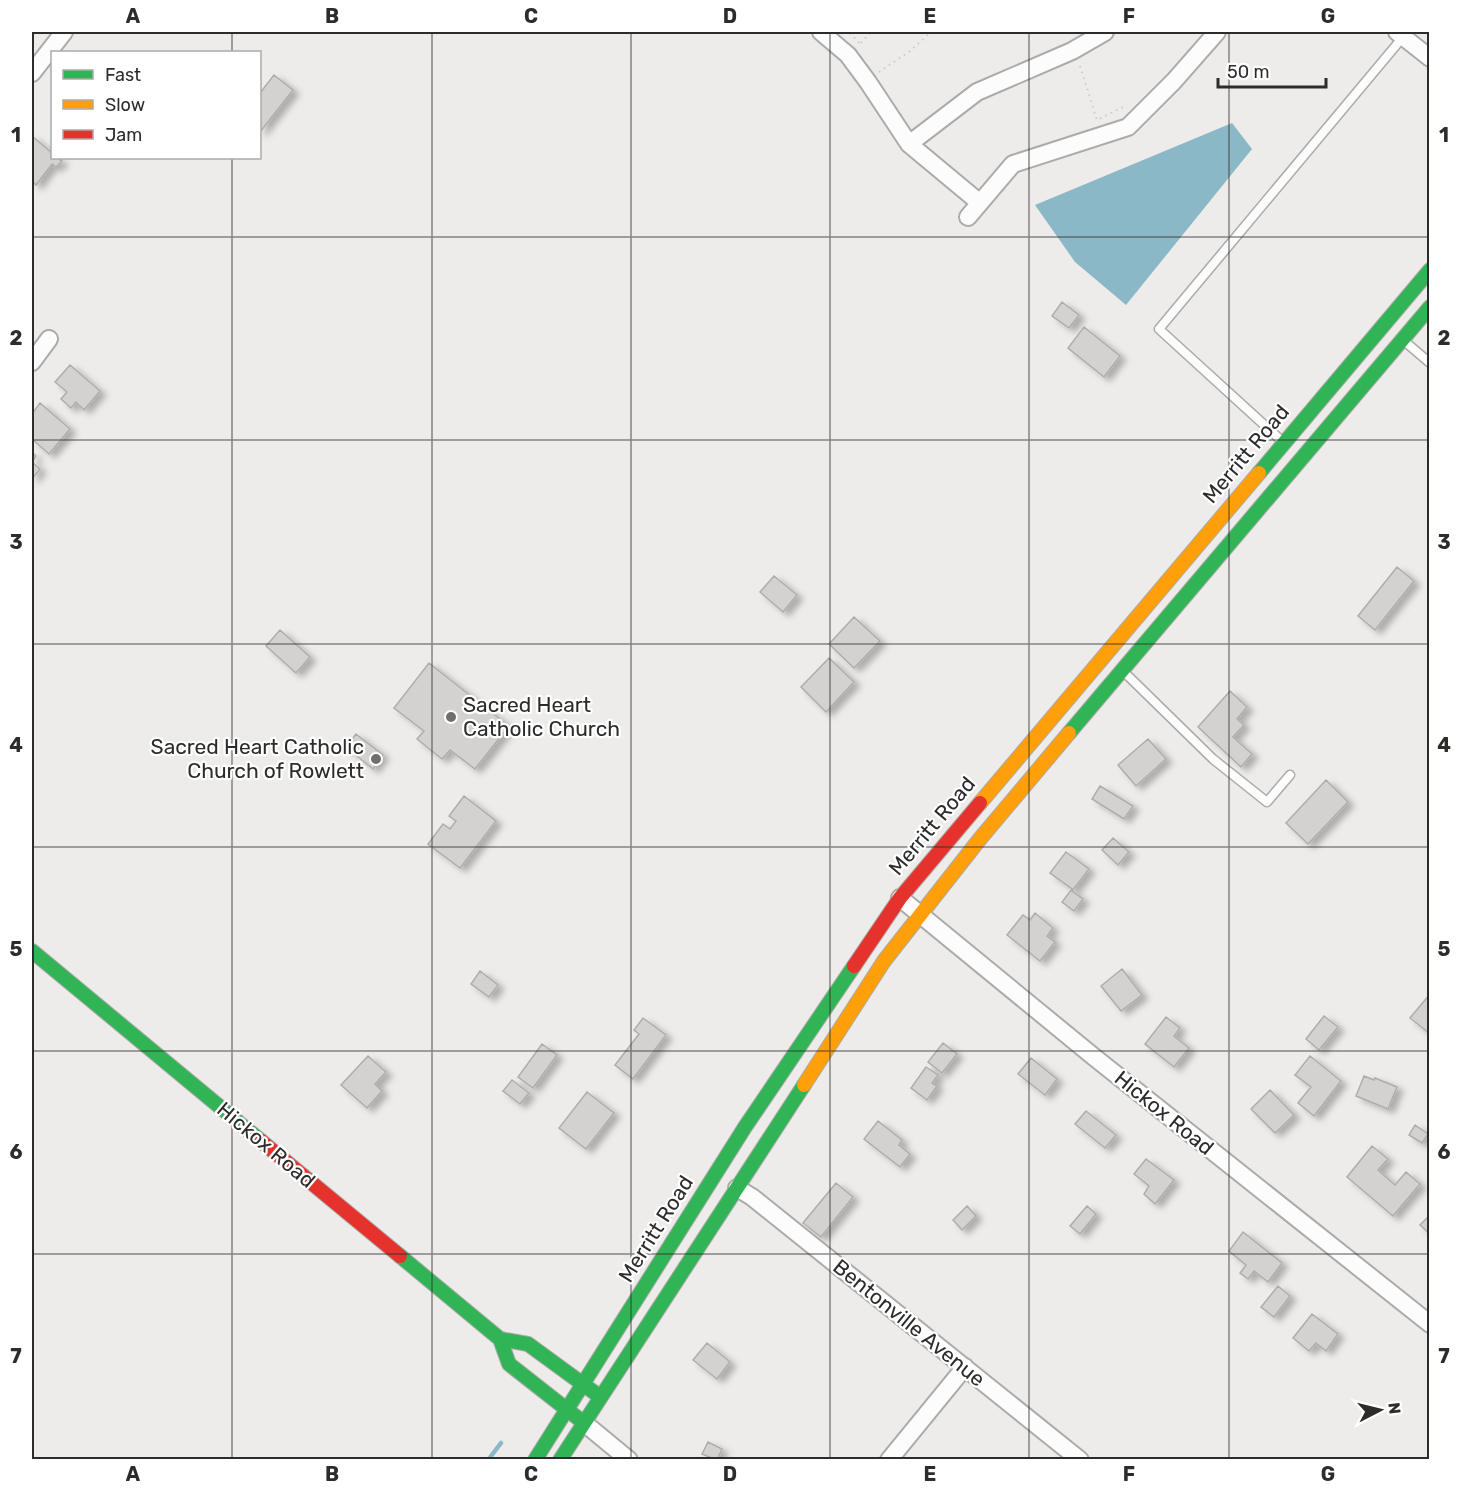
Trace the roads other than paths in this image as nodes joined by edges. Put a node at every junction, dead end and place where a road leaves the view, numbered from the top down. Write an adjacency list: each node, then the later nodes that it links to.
1 (63, 32): 7 (street)
2 (821, 32): 8 (street)
3 (1105, 32): 8 (street)
4 (1217, 32): 9 (street)
5 (1400, 34): 6 (street); 17 (lane)
6 (1430, 58)
7 (32, 73)
8 (909, 144): 9 (street)
9 (980, 203): 10 (street)
10 (968, 217)
11 (1430, 270): 17 (street, Merritt Road)
12 (1430, 307): 14 (street)
13 (50, 339): 15 (street)
14 (1402, 339): 16 (lane); 18 (street)
15 (32, 361)
16 (1430, 363)
17 (1283, 442): 20 (street, Merritt Road)
18 (1122, 670): 19 (lane); 21 (street)
19 (1290, 775)
20 (900, 898): 21 (street, Hickox Road); 27 (street, Merritt Road)
21 (918, 915): 23 (street); 24 (street, Hickox Road)
22 (32, 951): 25 (street, Hickox Road)
23 (737, 1188): 26 (street, Bentonville Avenue); 28 (street)
24 (1430, 1324)
25 (500, 1339): 27 (street, Hickox Road); 29 (street, Hickox Road)
26 (965, 1367): 34 (street); 35 (street, Bentonville Avenue)
27 (584, 1385): 28 (street, Hickox Road); 29 (street, Merritt Road)
28 (601, 1397): 30 (street)
29 (566, 1410): 30 (street, Hickox Road); 31 (street, Merritt Road)
30 (583, 1422): 32 (street); 33 (street)
31 (535, 1460)
32 (560, 1460)
33 (629, 1460)
34 (889, 1460)
35 (1080, 1460)

